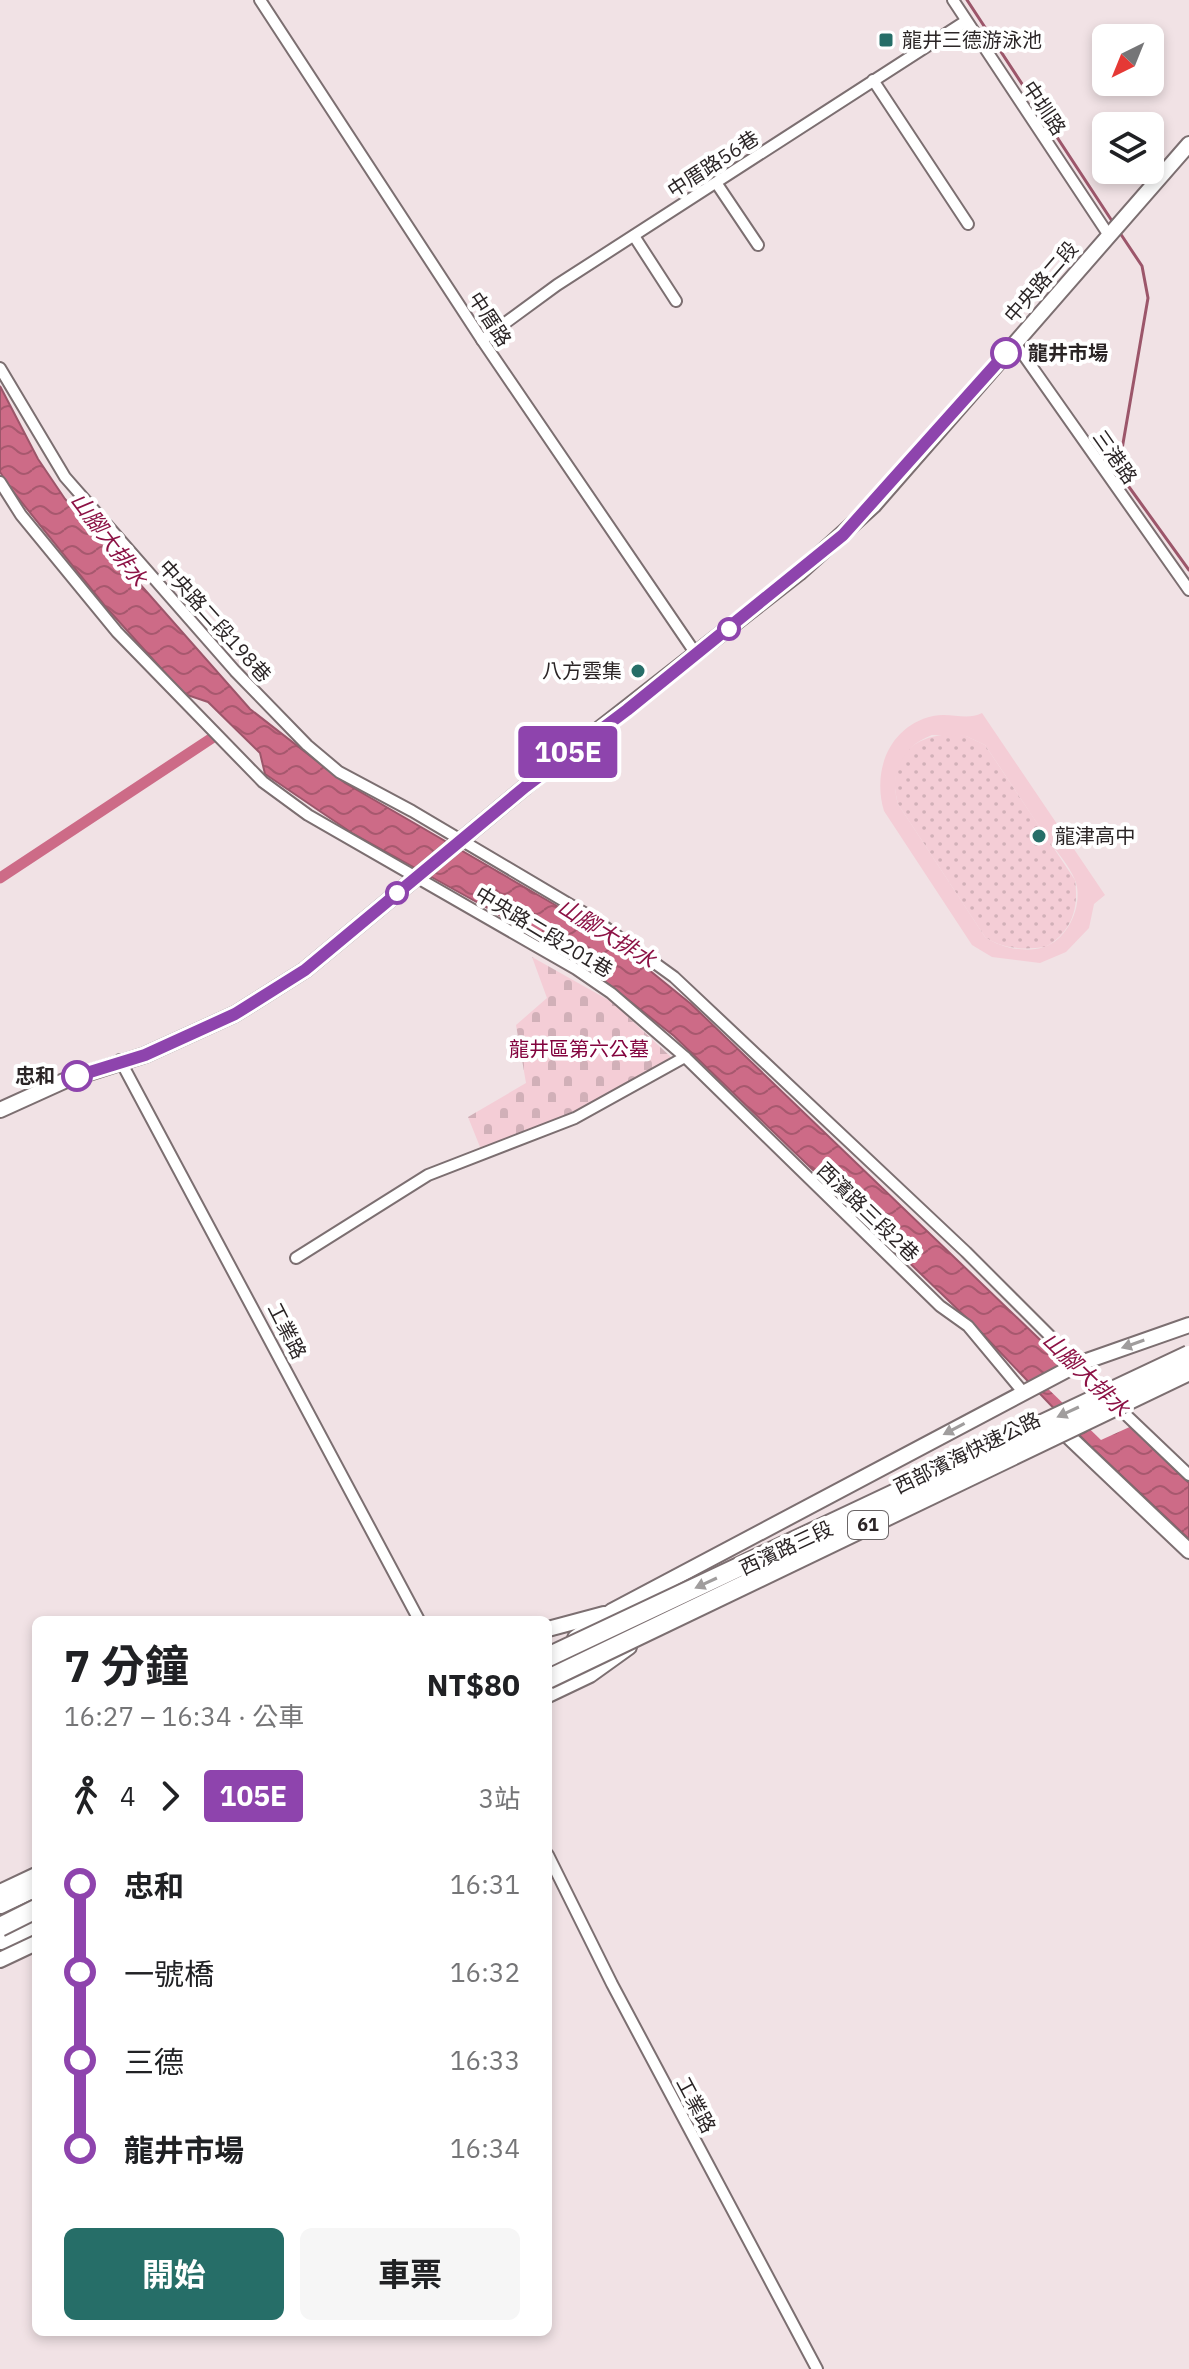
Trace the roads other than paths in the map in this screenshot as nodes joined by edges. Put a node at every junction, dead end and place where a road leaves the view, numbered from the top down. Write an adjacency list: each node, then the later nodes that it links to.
1 (260, 0): 12 (street, 中厝路)
2 (953, 0): 3 (street, 中圳路)
3 (966, 21): 4 (street, 中厝路56巷); 8 (street, 中圳路)
4 (873, 80): 6 (street, 中厝路56巷); 7 (street)
5 (1189, 144): 8 (street, 中央路二段)
6 (717, 184): 9 (street, 中厝路56巷); 10 (street)
7 (968, 224)
8 (1108, 234): 13 (street, 中央路二段)
9 (634, 236): 11 (street); 12 (street, 中厝路56巷)
10 (758, 245)
11 (676, 301)
12 (482, 340): 17 (street, 中厝路)
13 (1015, 343): 16 (street, 三港路); 17 (street, 中央路二段)
14 (0, 368): 18 (street, 中央路二段198巷)
15 (0, 482): 19 (street, 中央路二段201巷)
16 (1189, 590)
17 (696, 654): 18 (street, 中央路二段)
18 (459, 841): 19 (street, 中央路二段); 26 (street, 中央路二段198巷)
19 (414, 878): 20 (street, 中央路二段201巷); 21 (street, 中央路二段)
20 (685, 1057): 23 (street); 29 (street, 西濱路三段2巷)
21 (120, 1060): 22 (street, 中央路二段); 35 (street, 工業路)
22 (0, 1110)
23 (296, 1258)
24 (1189, 1325): 26 (street, 西濱路三段, one-way to 26)
25 (1189, 1355): 39 (highway, 西部濱海快速公路 / 61, one-way to 39, bridge)
26 (1078, 1364): 29 (street, 西濱路三段)
27 (1189, 1371): 41 (highway, 西部濱海快速公路 / 61, bridge)
28 (1189, 1380): 30 (street, 西濱路三段)
29 (1023, 1392): 34 (street, 西濱路三段, one-way to 34)
30 (1122, 1411): 31 (street, 西濱路三段); 32 (street)
31 (1068, 1436): 33 (street); 37 (street, 西濱路三段)
32 (1189, 1475)
33 (1189, 1551)
34 (612, 1611): 36 (street, 西濱路三段); 38 (street, 西濱路三段)
35 (417, 1616)
36 (552, 1628)
37 (640, 1639): 40 (street, 西濱路三段); 42 (street, 西濱路三段)
38 (552, 1654)
39 (552, 1655)
40 (552, 1667)
41 (552, 1677)
42 (552, 1693)
43 (552, 1863): 56 (street, 工業路)
44 (32, 1877): 46 (street)
45 (32, 1889): 47 (highway)
46 (0, 1892)
47 (0, 1904)
48 (32, 1914): 50 (highway, bridge)
49 (32, 1915): 52 (highway)
50 (0, 1926)
51 (32, 1935): 54 (highway)
52 (0, 1940)
53 (32, 1945): 55 (street)
54 (0, 1950)
55 (0, 1960)
56 (817, 2369)

